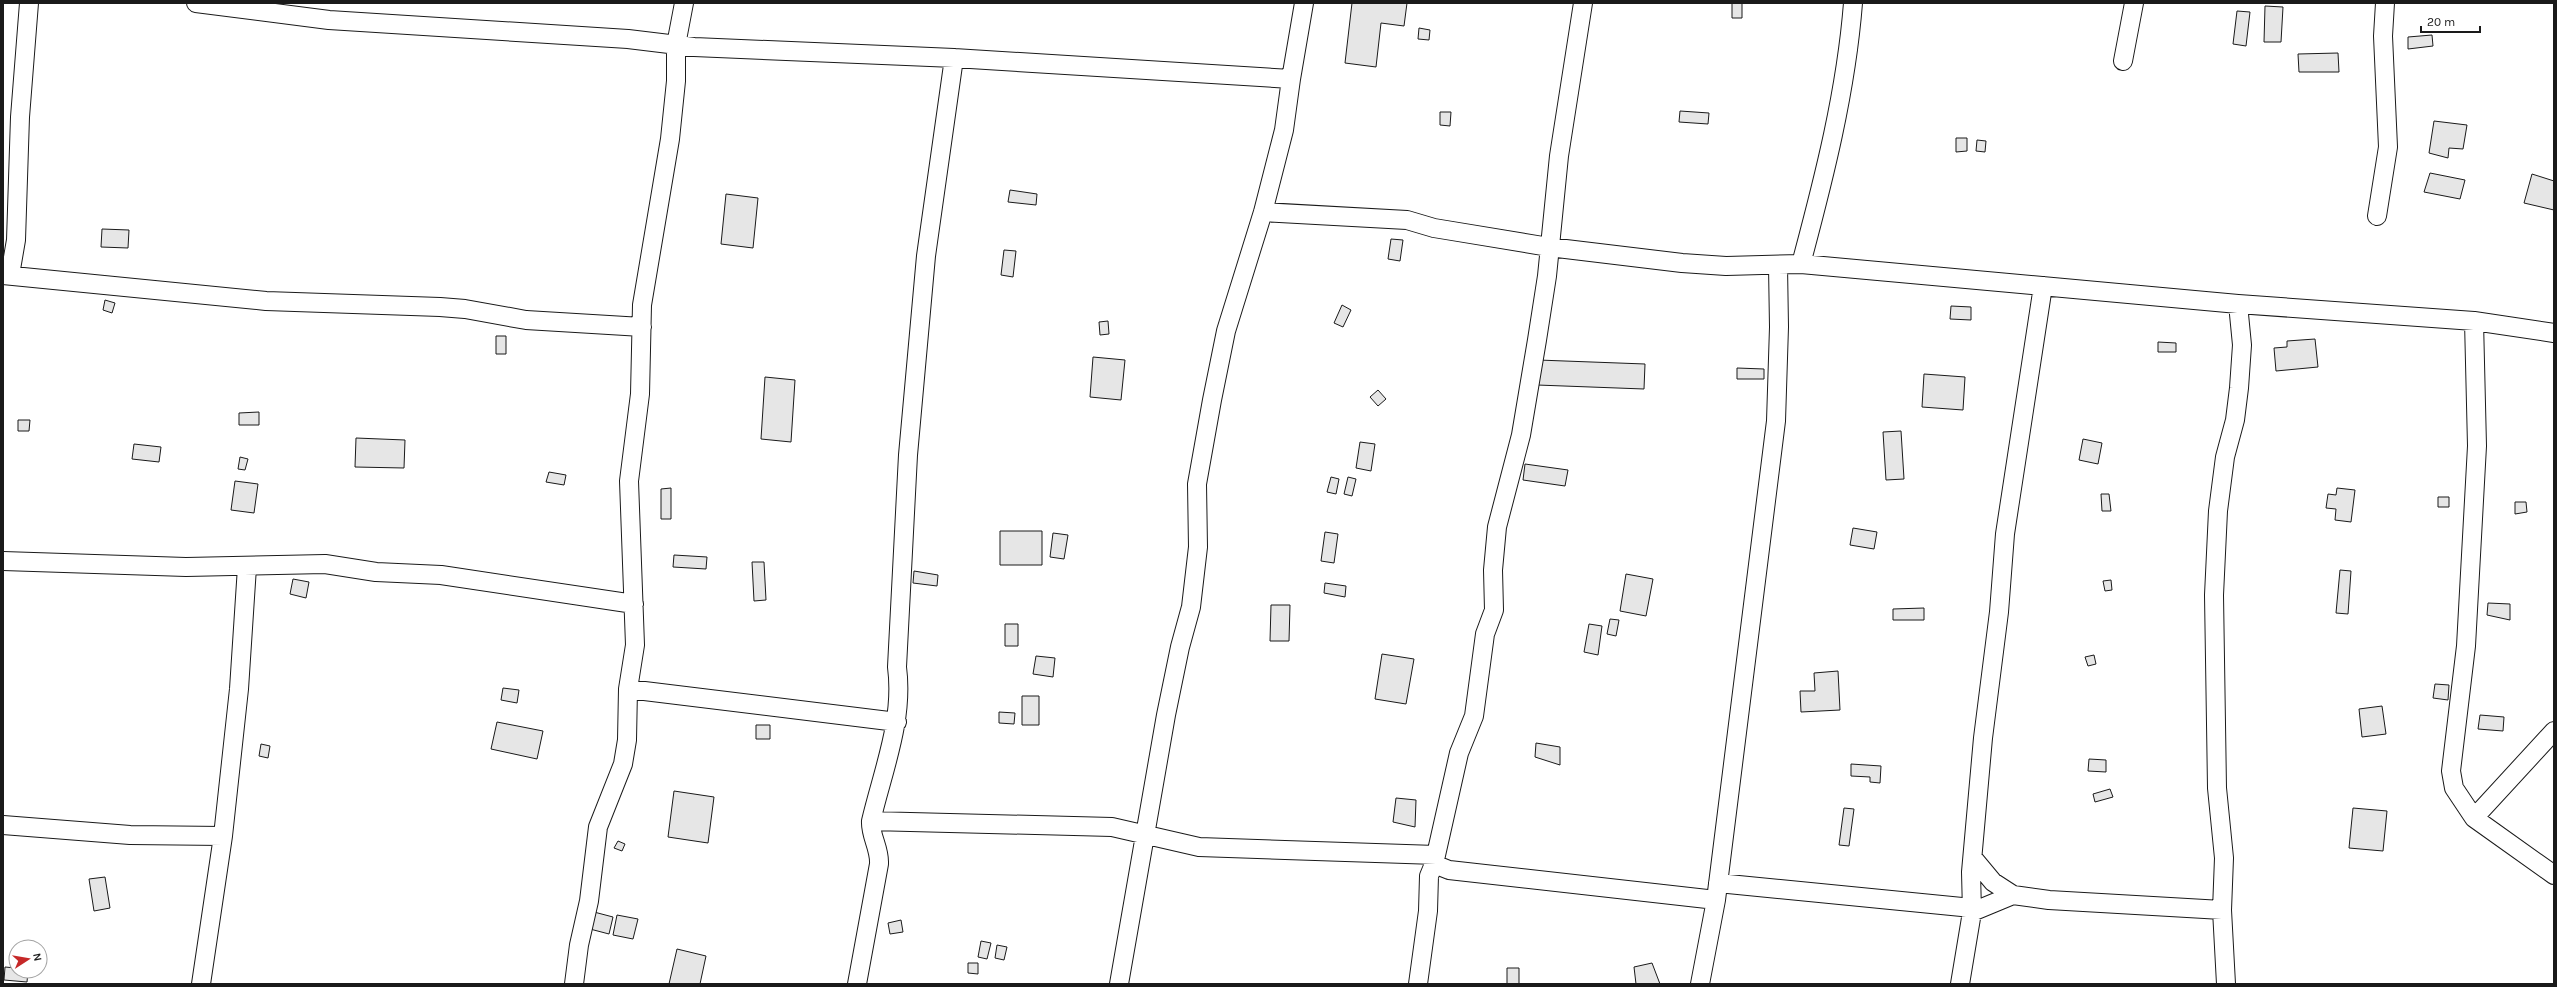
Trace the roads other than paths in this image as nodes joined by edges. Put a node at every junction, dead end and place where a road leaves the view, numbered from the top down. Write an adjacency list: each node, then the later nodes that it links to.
1 (29, 3): 18 (street)
2 (196, 3): 9 (street)
3 (684, 3): 9 (street)
4 (1304, 3): 12 (street)
5 (1582, 3): 15 (street)
6 (1853, 3): 16 (street)
7 (2134, 3): 11 (street)
8 (2385, 3): 14 (street)
9 (676, 45): 10 (street); 22 (street)
10 (954, 58): 12 (street); 28 (street)
11 (2123, 61)
12 (1290, 79): 13 (street)
13 (1263, 212): 15 (street); 33 (street)
14 (2377, 216)
15 (1550, 247): 17 (street); 36 (street)
16 (1801, 264): 17 (street); 19 (street)
17 (1778, 266): 38 (street)
18 (7, 275): 22 (street)
19 (2043, 286): 20 (street); 35 (street)
20 (2238, 304): 21 (street); 41 (street)
21 (2474, 321): 23 (street); 30 (street)
22 (642, 328): 26 (street)
23 (2554, 333)
24 (3, 561): 25 (street)
25 (247, 567): 26 (street); 34 (street)
26 (634, 604): 27 (street)
27 (628, 689): 28 (street); 43 (street)
28 (897, 722): 31 (street)
29 (2554, 731): 30 (street)
30 (2474, 818): 37 (street)
31 (871, 821): 33 (street); 44 (street)
32 (3, 825): 34 (street)
33 (1145, 834): 36 (street); 45 (street)
34 (223, 836): 42 (street)
35 (1973, 858): 39 (street); 40 (street)
36 (1435, 860): 38 (street); 46 (street)
37 (2554, 875)
38 (1717, 892): 40 (street); 47 (street)
39 (2013, 895): 40 (street); 41 (street)
40 (1972, 910): 48 (street)
41 (2222, 910): 49 (street)
42 (201, 984)
43 (574, 984)
44 (857, 984)
45 (1119, 984)
46 (1418, 984)
47 (1700, 984)
48 (1960, 984)
49 (2226, 984)

